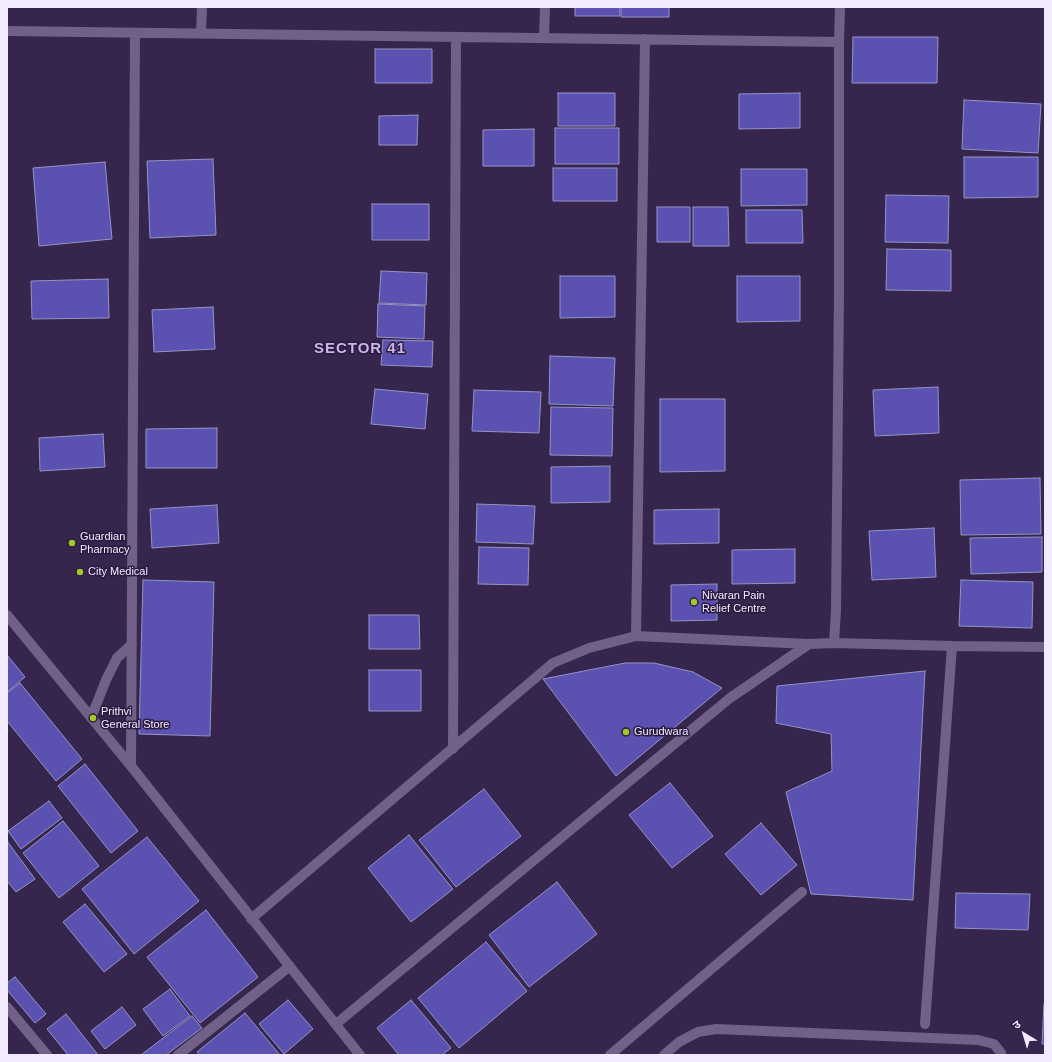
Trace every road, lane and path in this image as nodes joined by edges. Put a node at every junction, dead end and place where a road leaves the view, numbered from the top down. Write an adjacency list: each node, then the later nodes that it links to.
1 (202, 7): 6 (street)
2 (545, 7): 8 (street)
3 (840, 7): 10 (street)
4 (7, 31): 5 (street)
5 (135, 33): 6 (street); 14 (street)
6 (201, 34): 7 (street)
7 (456, 37): 8 (street); 19 (street)
8 (544, 38): 9 (street)
9 (645, 39): 10 (street); 12 (street)
10 (839, 42): 13 (street)
11 (7, 615): 18 (street)
12 (636, 636): 15 (street); 19 (street)
13 (834, 642): 15 (street); 16 (street)
14 (132, 644): 18 (street); 20 (street)
15 (809, 644): 25 (street)
16 (952, 646): 17 (street); 26 (street)
17 (1045, 647)
18 (91, 718): 20 (street)
19 (453, 749): 22 (street)
20 (131, 766): 22 (street)
21 (802, 892): 30 (street)
22 (252, 919): 23 (street)
23 (290, 966): 25 (street); 29 (street)
24 (7, 1007): 28 (street)
25 (336, 1024): 27 (street)
26 (924, 1038): 31 (street); 32 (street)
27 (354, 1052)
28 (46, 1055)
29 (178, 1055)
30 (610, 1055)
31 (664, 1055)
32 (1001, 1055)

